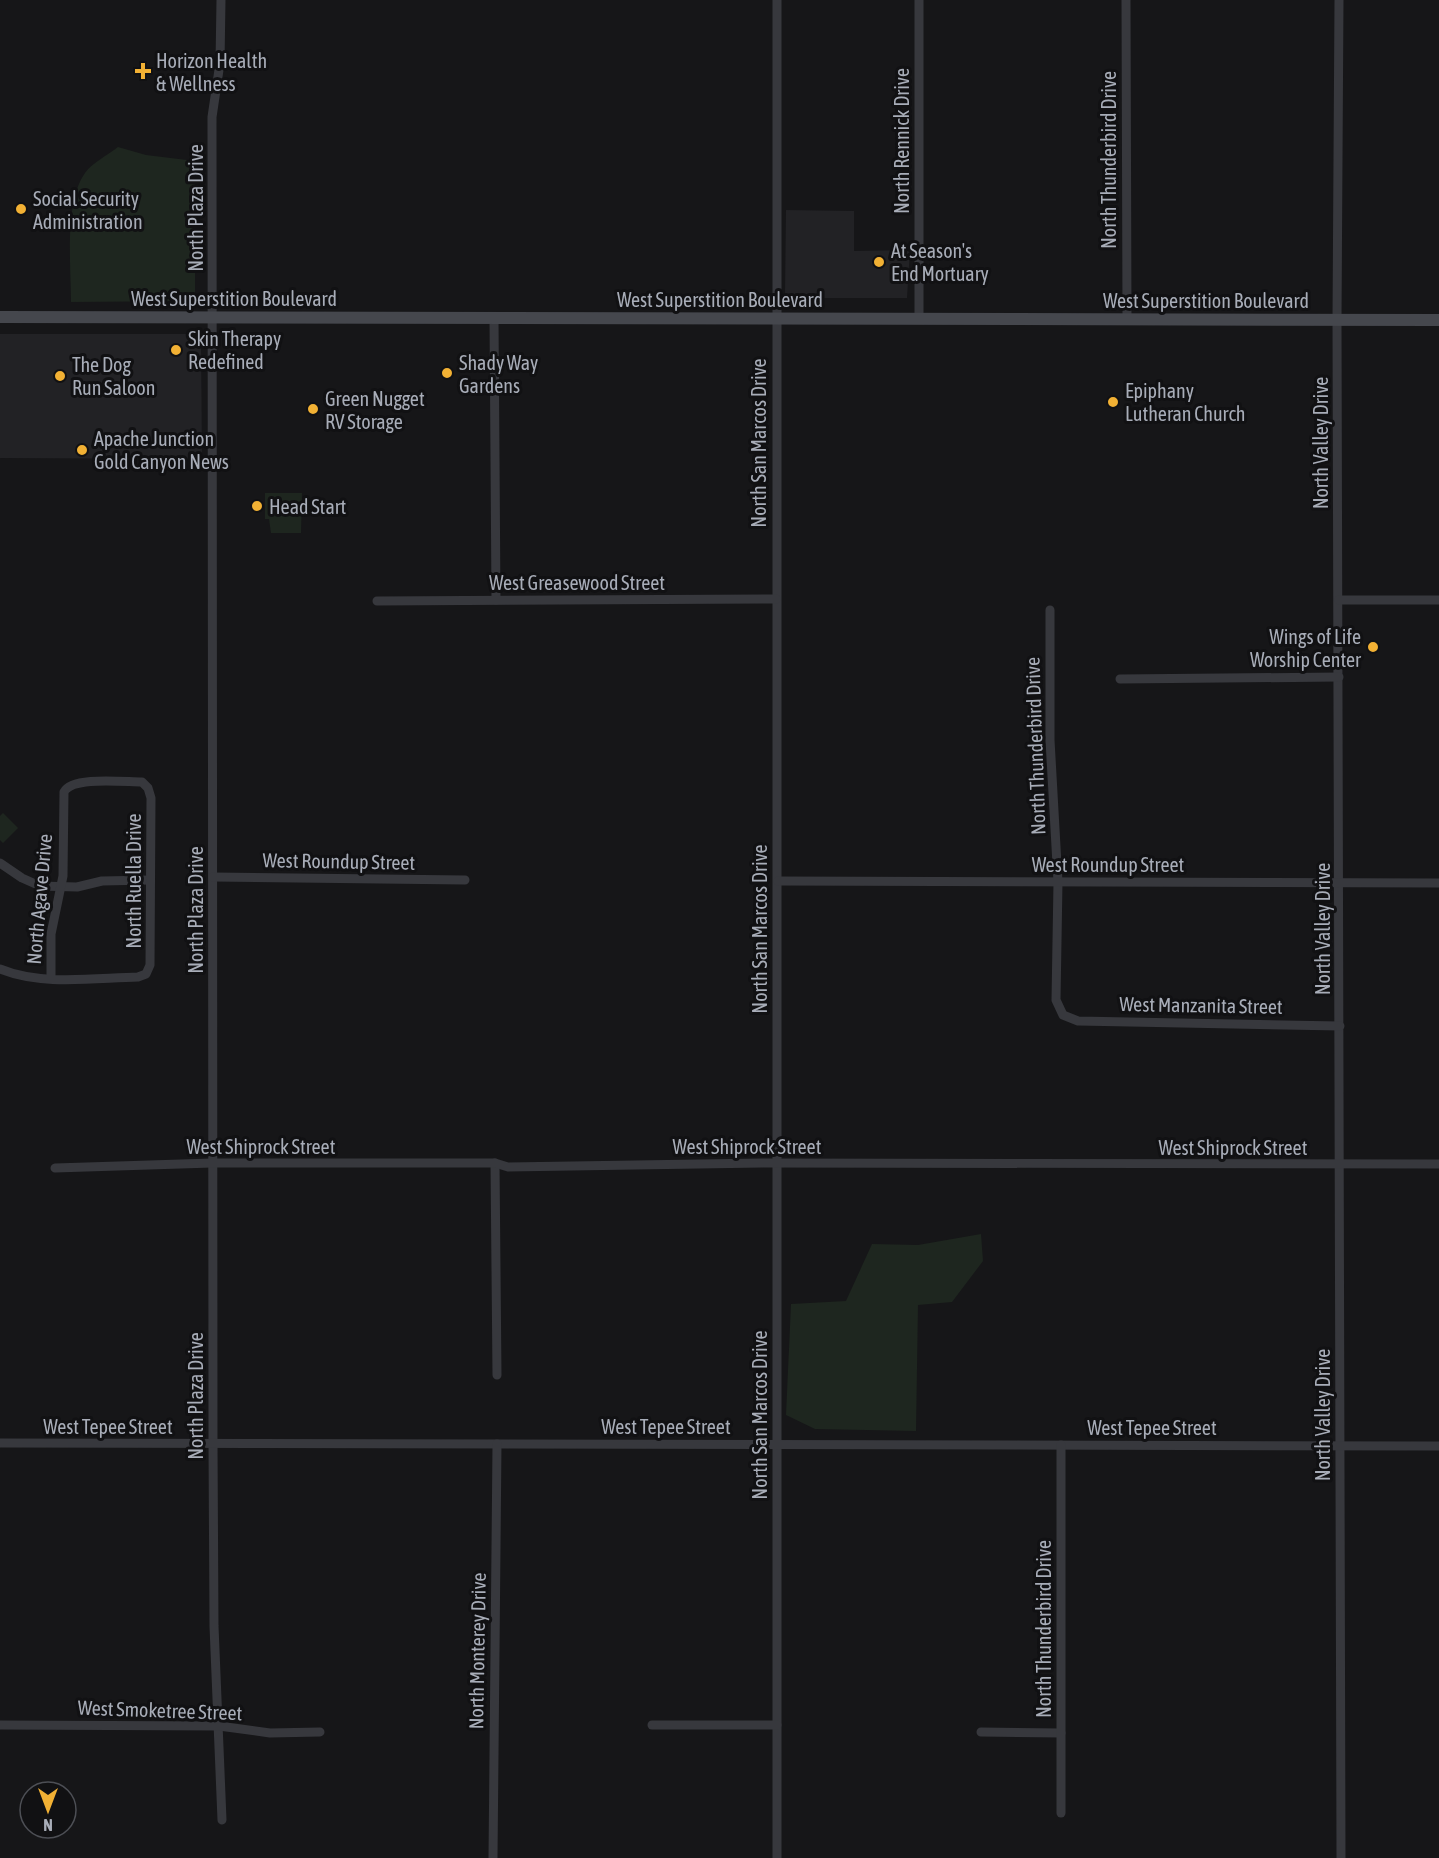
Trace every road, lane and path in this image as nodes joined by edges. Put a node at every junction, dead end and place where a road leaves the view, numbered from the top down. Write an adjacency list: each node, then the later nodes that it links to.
1 (221, 0): 7 (street, North Plaza Drive)
2 (777, 0): 9 (street, North San Marcos Drive)
3 (919, 0): 10 (street, North Rennick Drive)
4 (1126, 0): 11 (street, North Thunderbird Drive)
5 (1339, 0): 12 (street, North Valley Drive)
6 (0, 317): 7 (main road, West Superstition Boulevard)
7 (213, 317): 8 (main road, West Superstition Boulevard); 24 (street, North Plaza Drive)
8 (494, 318): 9 (main road, West Superstition Boulevard); 15 (street)
9 (776, 319): 10 (main road, West Superstition Boulevard); 14 (street, North San Marcos Drive)
10 (919, 319): 11 (main road, West Superstition Boulevard)
11 (1127, 319): 12 (main road, West Superstition Boulevard)
12 (1337, 320): 13 (main road, West Superstition Boulevard); 16 (street, North Valley Drive)
13 (1439, 320)
14 (776, 599): 15 (street, West Greasewood Street); 27 (street, North San Marcos Drive)
15 (496, 600): 18 (street, West Greasewood Street)
16 (1339, 600): 17 (street); 20 (street, North Valley Drive)
17 (1439, 600)
18 (377, 602)
19 (1050, 609): 28 (street, North Thunderbird Drive)
20 (1340, 677): 21 (street); 29 (street, North Valley Drive)
21 (1120, 679)
22 (67, 788): 25 (street, North Ruella Drive); 31 (street, North Agave Drive)
23 (0, 863): 31 (street)
24 (213, 877): 26 (street, West Roundup Street); 36 (street, North Plaza Drive)
25 (150, 880): 31 (street); 33 (street, North Ruella Drive)
26 (465, 880)
27 (778, 881): 28 (street, West Roundup Street); 38 (street, North San Marcos Drive)
28 (1058, 882): 29 (street, West Roundup Street); 34 (street, North Thunderbird Drive)
29 (1340, 883): 30 (street, West Roundup Street); 35 (street, North Valley Drive)
30 (1439, 883)
31 (61, 887): 33 (street, North Agave Drive)
32 (0, 969): 33 (street)
33 (51, 978)
34 (1063, 1014): 35 (street, West Manzanita Street)
35 (1340, 1026): 40 (street, North Valley Drive)
36 (212, 1163): 37 (street, West Shiprock Street); 41 (street, West Shiprock Street); 44 (street, North Plaza Drive)
37 (495, 1163): 38 (street, West Shiprock Street); 42 (street)
38 (777, 1163): 40 (street, West Shiprock Street); 46 (street, North San Marcos Drive)
39 (1439, 1164): 40 (street, West Shiprock Street)
40 (1340, 1165): 48 (street, North Valley Drive)
41 (55, 1168)
42 (497, 1375)
43 (0, 1443): 44 (street, West Tepee Street)
44 (213, 1444): 45 (street, West Tepee Street); 53 (street, North Plaza Drive)
45 (497, 1444): 46 (street, West Tepee Street); 59 (street, North Monterey Drive)
46 (777, 1445): 47 (street, West Tepee Street); 52 (street, North San Marcos Drive)
47 (1061, 1445): 48 (street, West Tepee Street); 56 (street, North Thunderbird Drive)
48 (1340, 1446): 49 (street, West Tepee Street); 61 (street, North Valley Drive)
49 (1439, 1446)
50 (0, 1725): 53 (street, West Smoketree Street)
51 (652, 1725): 52 (street)
52 (777, 1725): 60 (street, North San Marcos Drive)
53 (219, 1726): 54 (street, West Smoketree Street); 58 (street, North Plaza Drive)
54 (320, 1732)
55 (981, 1732): 56 (street)
56 (1061, 1732): 57 (street, North Thunderbird Drive)
57 (1061, 1813)
58 (222, 1820)
59 (493, 1858)
60 (777, 1858)
61 (1341, 1858)

